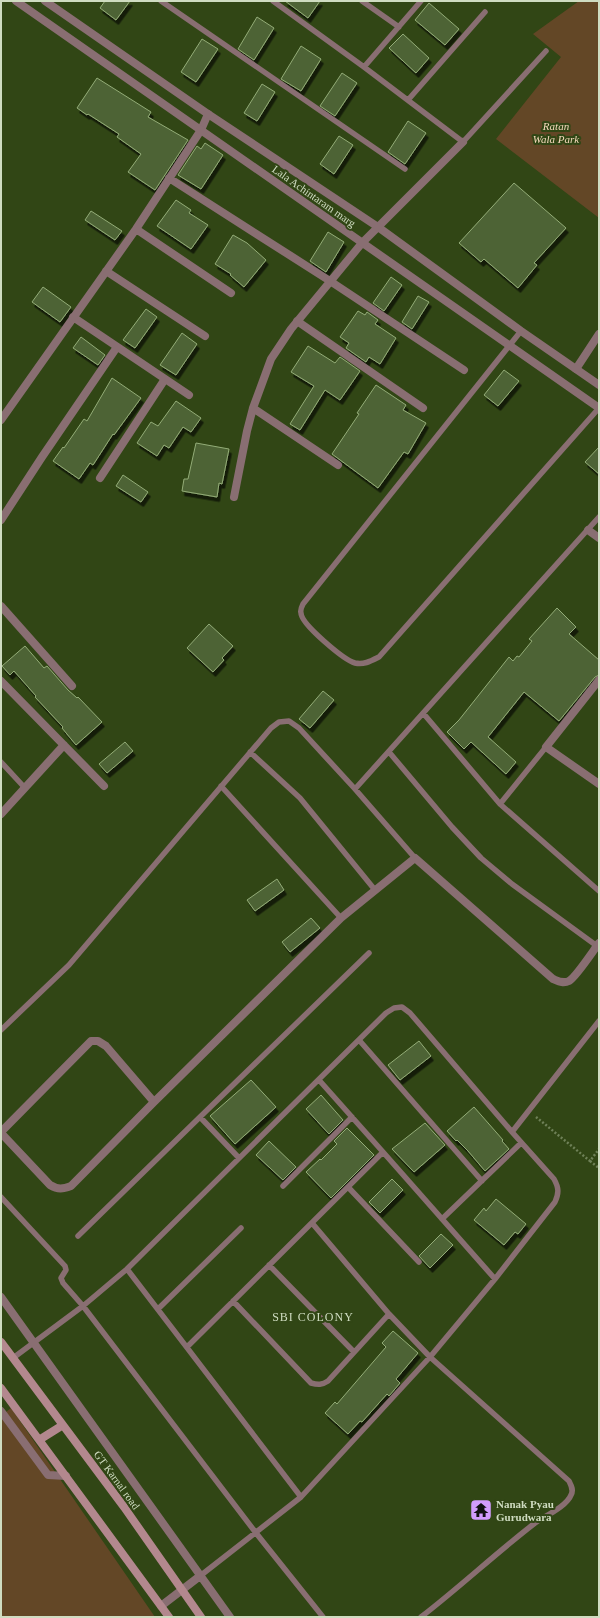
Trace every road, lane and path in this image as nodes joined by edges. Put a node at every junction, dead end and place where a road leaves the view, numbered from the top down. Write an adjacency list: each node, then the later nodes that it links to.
1 (16, 1): 13 (street, Lala Achintaram marg)
2 (45, 1): 12 (street, Lala Achintaram marg)
3 (161, 1): 15 (lane)
4 (273, 1): 10 (lane)
5 (362, 1): 8 (lane)
6 (421, 1): 8 (lane)
7 (485, 12): 11 (lane)
8 (399, 27): 10 (lane)
9 (546, 51): 14 (lane)
10 (364, 67): 11 (lane)
11 (408, 100): 14 (lane)
12 (208, 114): 13 (street); 17 (street, Lala Achintaram marg)
13 (200, 130): 16 (street); 19 (street, Lala Achintaram marg)
14 (463, 142): 17 (street)
15 (405, 169)
16 (169, 178): 18 (street); 21 (street)
17 (378, 227): 19 (street); 25 (street, Lala Achintaram marg)
18 (136, 229): 20 (street); 22 (street)
19 (362, 243): 21 (street); 28 (street, Lala Achintaram marg)
20 (106, 271): 23 (street); 27 (street)
21 (330, 281): 24 (street); 31 (street)
22 (230, 293)
23 (73, 317): 29 (street); 38 (street)
24 (297, 321): 35 (street); 36 (street)
25 (522, 331): 28 (lane); 30 (street, Lala Achintaram marg)
26 (599, 334): 30 (street)
27 (205, 336)
28 (510, 346): 37 (street, Lala Achintaram marg); 37 (lane)
29 (117, 347): 32 (street); 43 (street)
30 (576, 369): 33 (street, Lala Achintaram marg)
31 (464, 370)
32 (165, 379): 34 (street); 40 (street)
33 (599, 385)
34 (188, 395)
35 (253, 408): 39 (street); 41 (street)
36 (423, 408)
37 (599, 408)
38 (1, 420)
39 (338, 465)
40 (100, 478)
41 (234, 497)
42 (599, 517): 44 (lane)
43 (1, 520)
44 (588, 530): 45 (street); 50 (lane)
45 (599, 538)
46 (1, 606): 49 (street)
47 (1, 680): 51 (street)
48 (599, 680): 52 (street)
49 (72, 686)
50 (423, 713): 54 (lane); 61 (lane)
51 (64, 745): 57 (street); 59 (street)
52 (546, 748): 56 (street); 61 (lane)
53 (250, 752): 58 (lane); 60 (lane); 64 (lane)
54 (389, 752): 60 (lane); 67 (lane)
55 (1, 762): 59 (lane)
56 (599, 784)
57 (104, 786)
58 (221, 786): 66 (lane); 70 (lane)
59 (25, 788): 62 (street)
60 (355, 790): 63 (lane)
61 (500, 804): 65 (lane)
62 (1, 814)
63 (414, 858): 64 (street); 67 (street)
64 (375, 890): 66 (street)
65 (599, 891)
66 (341, 918): 73 (street)
67 (598, 944)
68 (369, 953): 76 (lane)
69 (599, 1021): 78 (lane)
70 (1, 1030)
71 (359, 1040): 72 (lane); 78 (lane); 85 (lane)
72 (319, 1080): 75 (lane); 82 (lane)
73 (154, 1102): 77 (street); 77 (street)
74 (540, 1112): 83 (path)
75 (352, 1116): 81 (lane); 86 (lane)
76 (200, 1117): 82 (lane); 92 (lane)
77 (1, 1132)
78 (512, 1132): 79 (lane)
79 (522, 1143): 85 (lane); 96 (lane)
80 (599, 1149): 83 (path)
81 (383, 1152): 87 (lane); 89 (lane)
82 (239, 1158): 95 (lane)
83 (590, 1161): 84 (path)
84 (599, 1168)
85 (482, 1181): 89 (lane)
86 (283, 1186)
87 (348, 1187): 90 (lane); 93 (lane)
88 (1, 1197): 99 (lane)
89 (442, 1219): 96 (lane)
90 (312, 1223): 94 (lane); 101 (lane)
91 (241, 1228): 100 (lane)
92 (78, 1236)
93 (419, 1262)
94 (270, 1265): 98 (lane); 105 (lane)
95 (127, 1268): 99 (lane); 100 (lane)
96 (495, 1279): 106 (lane)
97 (1, 1297): 103 (street)
98 (233, 1301): 104 (lane); 105 (lane)
99 (83, 1306): 103 (lane); 114 (lane)
100 (158, 1308): 104 (lane)
101 (389, 1314): 105 (lane); 106 (lane)
102 (1, 1342): 107 (main road, GT Karnal road)
103 (34, 1343): 107 (lane); 115 (street)
104 (187, 1347): 113 (lane)
105 (354, 1352)
106 (430, 1357): 113 (lane); 122 (lane)
107 (13, 1358): 110 (main road, GT Karnal road)
108 (1, 1388): 111 (main road)
109 (1, 1411): 112 (street)
110 (63, 1425): 111 (main road); 116 (main road, GT Karnal road)
111 (39, 1440): 112 (main road)
112 (66, 1476): 117 (main road)
113 (301, 1497): 114 (lane)
114 (256, 1533): 115 (lane); 121 (lane)
115 (200, 1576): 116 (street); 120 (street)
116 (182, 1590): 117 (street); 119 (main road, GT Karnal road)
117 (161, 1606): 118 (main road)
118 (169, 1617)
119 (201, 1617)
120 (230, 1617)
121 (323, 1617)
122 (421, 1617)

